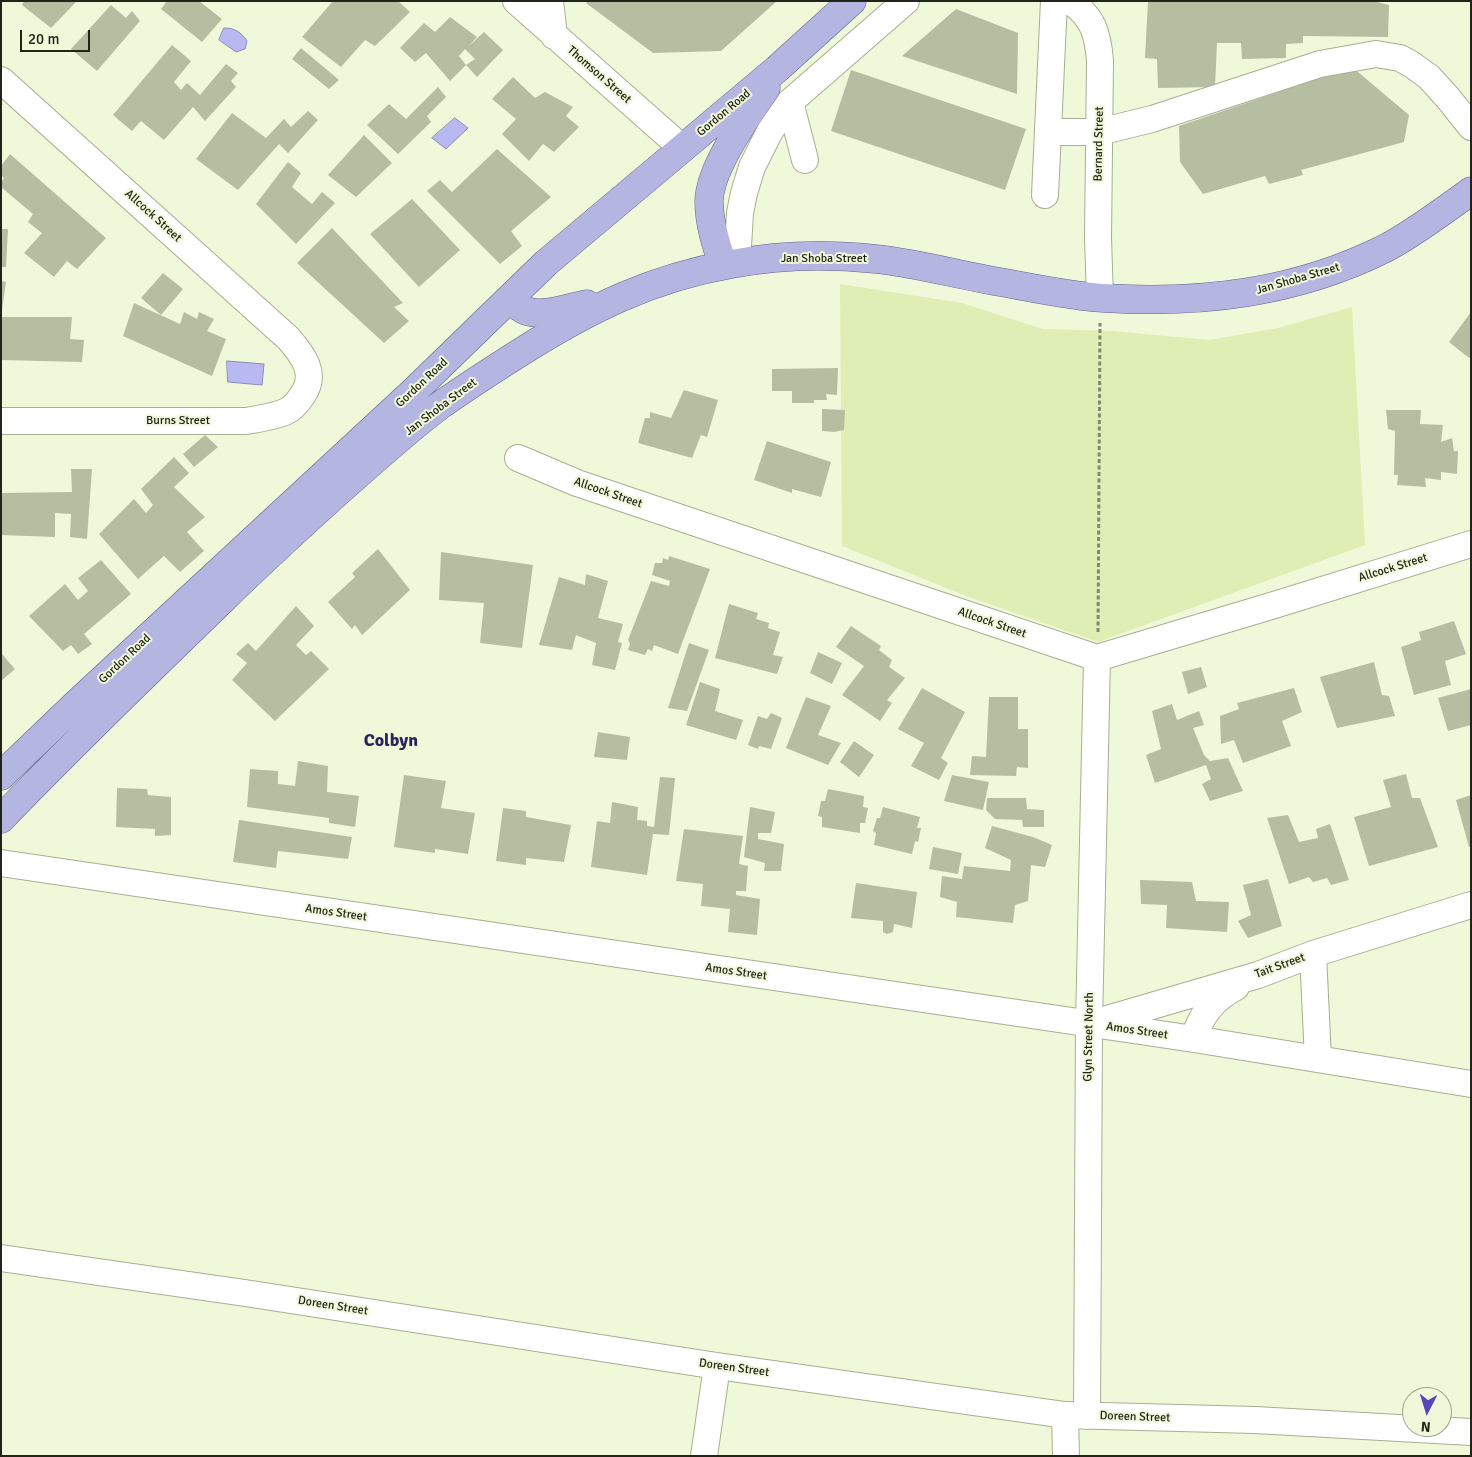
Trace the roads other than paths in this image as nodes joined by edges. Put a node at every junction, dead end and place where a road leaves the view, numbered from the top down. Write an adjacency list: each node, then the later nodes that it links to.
1 (516, 1): 7 (street, Thomson Street)
2 (550, 1): 7 (street)
3 (852, 1): 8 (main road, Gordon Road)
4 (906, 1): 10 (street)
5 (1054, 1): 12 (street)
6 (1070, 1): 13 (street, Bernard Street)
7 (554, 36): 15 (street, Thomson Street)
8 (777, 69): 15 (main road, Gordon Road); 18 (main road)
9 (1, 80): 22 (street, Allcock Street)
10 (790, 102): 14 (street); 14 (street)
11 (1471, 128): 13 (street)
12 (1048, 132): 13 (street); 17 (street)
13 (1099, 132): 21 (street, Bernard Street)
14 (763, 144): 18 (street)
15 (682, 148): 19 (main road, Gordon Road)
16 (1471, 191): 21 (main road, Jan Shoba Street)
17 (1045, 195)
18 (730, 264): 20 (main road, Jan Shoba Street); 21 (main road, Jan Shoba Street)
19 (511, 298): 20 (main road); 28 (main road, Gordon Road)
20 (616, 298): 26 (main road, Jan Shoba Street)
21 (1100, 298)
22 (302, 354): 23 (street, Burns Street)
23 (1, 421)
24 (518, 458): 27 (street, Allcock Street)
25 (1471, 544): 27 (street, Allcock Street)
26 (270, 554): 29 (main road, Gordon Road)
27 (1097, 658): 34 (street, Glyn Street North)
28 (1, 776)
29 (1, 819)
30 (1, 863): 34 (street, Amos Street)
31 (1471, 905): 32 (street, Tait Street)
32 (1313, 954): 33 (street, Tait Street); 36 (street)
33 (1258, 975): 34 (street, Tait Street); 35 (street)
34 (1089, 1024): 35 (street, Amos Street); 40 (street, Glyn Street North)
35 (1194, 1039): 36 (street, Amos Street)
36 (1318, 1059): 37 (street, Amos Street)
37 (1471, 1084)
38 (1, 1258): 39 (street, Doreen Street)
39 (717, 1366): 40 (street, Doreen Street); 42 (street)
40 (1076, 1415): 41 (street, Doreen Street); 43 (street, Glyn Street North)
41 (1471, 1432)
42 (704, 1456)
43 (1066, 1456)

